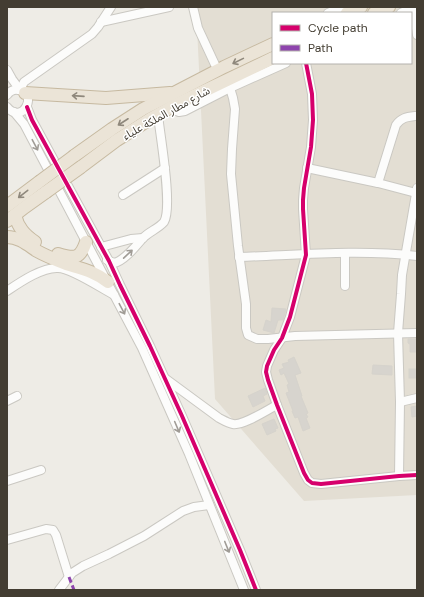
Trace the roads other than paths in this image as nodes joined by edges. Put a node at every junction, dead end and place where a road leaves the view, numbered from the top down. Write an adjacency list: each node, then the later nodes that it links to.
1 (110, 7): 12 (street)
2 (169, 7): 12 (street)
3 (193, 7): 19 (street)
4 (342, 7): 8 (street)
5 (361, 7): 9 (highway)
6 (389, 7): 10 (highway)
7 (413, 7): 11 (street); 13 (street)
8 (330, 12)
9 (349, 12)
10 (376, 12)
11 (403, 12)
12 (101, 22): 21 (street)
13 (417, 35)
14 (272, 44): 19 (highway, شارع مطار الملكة علياء, one-way to 19)
15 (272, 58): 25 (highway, شارع مطار الملكة علياء)
16 (284, 64): 20 (street)
17 (306, 64): 30 (street)
18 (7, 70): 21 (street)
19 (218, 71): 22 (highway, شارع مطار الملكة علياء)
20 (230, 88): 25 (street); 44 (street)
21 (22, 91): 22 (highway, one-way to 21); 23 (street); 24 (street)
22 (173, 93): 34 (highway, شارع مطار الملكة علياء, one-way to 34, bridge)
23 (7, 95)
24 (27, 107): 26 (street); 38 (street)
25 (169, 108): 28 (highway, شارع مطار الملكة علياء)
26 (10, 111): 37 (street, one-way to 37)
27 (416, 113): 31 (street)
28 (158, 114): 29 (street); 34 (highway, شارع مطار الملكة علياء, bridge)
29 (165, 168): 33 (street); 36 (street)
30 (308, 168): 31 (street); 41 (street)
31 (378, 183): 32 (street)
32 (416, 190): 42 (street)
33 (123, 195)
34 (10, 214): 37 (highway)
35 (7, 237): 46 (highway)
36 (143, 238): 38 (street); 45 (street, one-way to 36)
37 (86, 242): 40 (street)
38 (101, 247): 45 (street)
39 (345, 253): 41 (street); 42 (street); 47 (street)
40 (93, 254): 45 (street); 46 (street)
41 (306, 255): 44 (street); 52 (street)
42 (406, 255): 43 (street); 50 (street)
43 (417, 256)
44 (239, 257): 52 (street)
45 (109, 261): 53 (street)
46 (108, 282): 49 (street)
47 (345, 286)
48 (7, 291): 49 (street)
49 (115, 295): 63 (street, one-way to 63)
50 (398, 333): 51 (street); 52 (street); 57 (street)
51 (417, 333)
52 (282, 338): 58 (street)
53 (166, 379): 58 (street); 68 (street)
54 (17, 396): 56 (street)
55 (417, 398): 57 (street)
56 (7, 401)
57 (400, 402): 60 (street)
58 (277, 405): 60 (street)
59 (41, 470): 62 (street)
60 (399, 476): 61 (street)
61 (417, 476)
62 (7, 481)
63 (209, 504): 65 (street); 67 (street, one-way to 67)
64 (7, 540): 65 (street)
65 (69, 577): 66 (street)
66 (59, 590)
67 (244, 590)
68 (256, 590)

